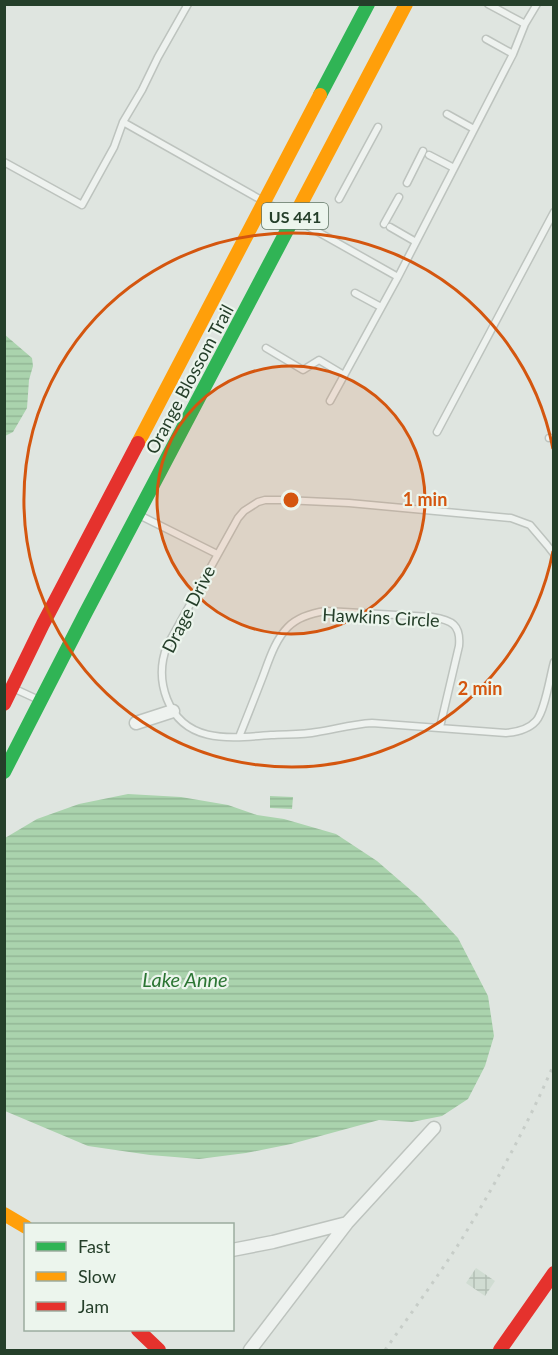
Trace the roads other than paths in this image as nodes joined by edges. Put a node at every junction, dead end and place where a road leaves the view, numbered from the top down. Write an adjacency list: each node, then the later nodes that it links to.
1 (189, 4): 10 (lane)
2 (368, 4): 18 (main road, Orange Blossom Trail / US 441)
3 (406, 4): 20 (main road, Orange Blossom Trail / US 441)
4 (488, 4): 6 (lane)
5 (537, 4): 6 (lane)
6 (525, 24): 8 (lane)
7 (486, 39): 8 (lane)
8 (513, 54): 12 (lane)
9 (447, 114): 12 (lane)
10 (123, 122): 13 (lane); 18 (lane)
11 (378, 127): 17 (lane)
12 (474, 129): 14 (lane)
13 (4, 162)
14 (454, 168): 15 (lane); 21 (lane)
15 (406, 183)
16 (399, 197): 21 (lane)
17 (339, 199)
18 (264, 201): 20 (lane); 34 (main road, Orange Blossom Trail / US 441)
19 (554, 212): 28 (lane)
20 (293, 219): 22 (lane); 29 (main road, Orange Blossom Trail / US 441)
21 (416, 242): 22 (lane)
22 (398, 277): 24 (lane)
23 (355, 293): 24 (lane)
24 (381, 307): 26 (lane)
25 (266, 348): 26 (lane)
26 (344, 375): 27 (lane)
27 (330, 401)
28 (437, 432)
29 (138, 514): 31 (lane); 35 (main road, Orange Blossom Trail / US 441)
30 (550, 542): 31 (lane, Drage Drive); 32 (lane, Drage Drive)
31 (217, 554): 37 (lane, Drage Drive)
32 (554, 554)
33 (554, 662): 39 (lane, Drage Drive)
34 (12, 688): 35 (lane); 36 (main road, Orange Blossom Trail / US 441)
35 (40, 700): 41 (main road, Orange Blossom Trail / US 441)
36 (4, 704)
37 (173, 711): 38 (street); 40 (lane, Drage Drive)
38 (136, 723)
39 (440, 727): 40 (lane, Drage Drive); 40 (lane, Hawkins Circle)
40 (240, 737)
41 (4, 772)
42 (434, 1128): 44 (street)
43 (4, 1214): 45 (main road)
44 (347, 1223): 46 (street); 50 (street)
45 (24, 1226)
46 (234, 1250)
47 (554, 1274): 51 (main road)
48 (140, 1331): 49 (main road)
49 (159, 1350)
50 (250, 1350)
51 (500, 1350)

